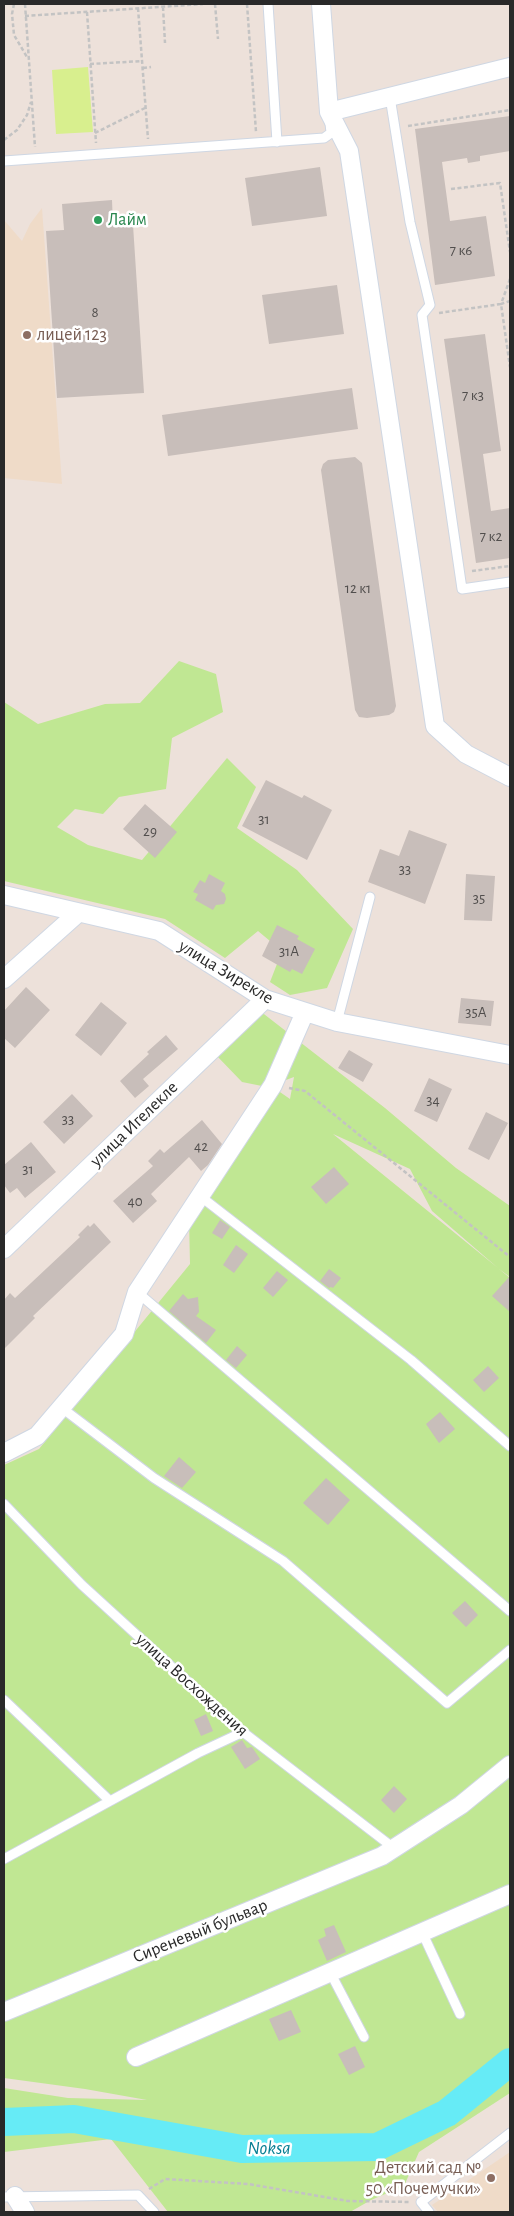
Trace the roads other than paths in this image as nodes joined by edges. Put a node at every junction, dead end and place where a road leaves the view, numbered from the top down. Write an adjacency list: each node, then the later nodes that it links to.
1 (268, 4): 6 (lane)
2 (321, 4): 5 (street)
3 (510, 67): 4 (street)
4 (390, 97): 5 (street); 8 (lane)
5 (329, 112): 6 (lane); 9 (street)
6 (278, 142): 7 (lane)
7 (4, 161)
8 (510, 582)
9 (510, 777)
10 (4, 895): 12 (street, улица Зирекле)
11 (370, 897): 16 (lane)
12 (78, 913): 13 (street); 14 (street, улица Зирекле)
13 (4, 978)
14 (265, 1000): 15 (street, улица Зирекле); 19 (street, улица Игелекле)
15 (305, 1012): 16 (street, улица Зирекле); 18 (street)
16 (337, 1022): 17 (street, улица Зирекле)
17 (510, 1055)
18 (200, 1196): 20 (street); 22 (lane)
19 (4, 1249)
20 (137, 1292): 21 (street); 25 (lane)
21 (62, 1408): 23 (street); 26 (lane)
22 (510, 1446)
23 (4, 1454)
24 (4, 1504): 28 (lane, улица Восхождения)
25 (510, 1610)
26 (510, 1650)
27 (4, 1700): 30 (lane)
28 (243, 1732): 30 (lane); 31 (lane, улица Восхождения)
29 (510, 1765): 31 (street, Сиреневый бульвар)
30 (110, 1801): 32 (lane)
31 (395, 1849): 36 (street, Сиреневый бульвар)
32 (4, 1859)
33 (510, 1894): 34 (street)
34 (422, 1932): 35 (street); 37 (lane)
35 (331, 1974): 38 (lane); 39 (street)
36 (4, 2012)
37 (460, 2014)
38 (364, 2037)
39 (136, 2057)
40 (510, 2133): 44 (lane)
41 (9, 2197): 42 (street); 43 (lane)
42 (24, 2212)
43 (154, 2212)
44 (429, 2212)

